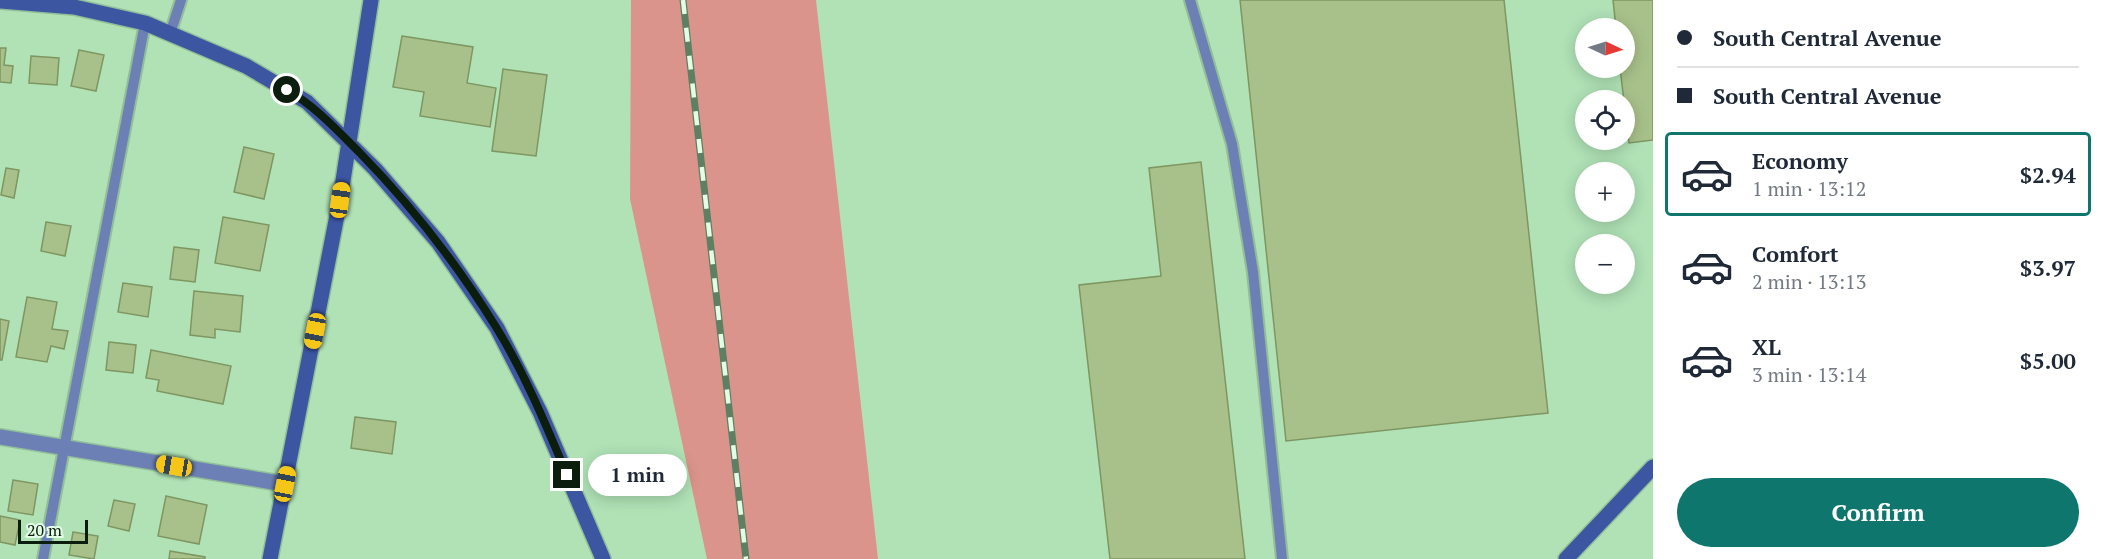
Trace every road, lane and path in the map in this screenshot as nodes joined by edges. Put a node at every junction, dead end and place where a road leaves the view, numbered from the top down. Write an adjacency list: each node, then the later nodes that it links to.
1 (181, 0): 6 (lane)
2 (371, 0): 7 (main road)
3 (1190, 0): 15 (lane)
4 (0, 1): 5 (main road)
5 (145, 24): 6 (main road); 9 (lane)
6 (171, 34): 7 (main road)
7 (348, 141): 11 (main road); 14 (main road)
8 (0, 437): 9 (street)
9 (63, 448): 11 (street); 12 (lane)
10 (1653, 467): 16 (main road)
11 (285, 484): 13 (main road)
12 (43, 559)
13 (270, 559)
14 (603, 559)
15 (1282, 559)
16 (1566, 559)

